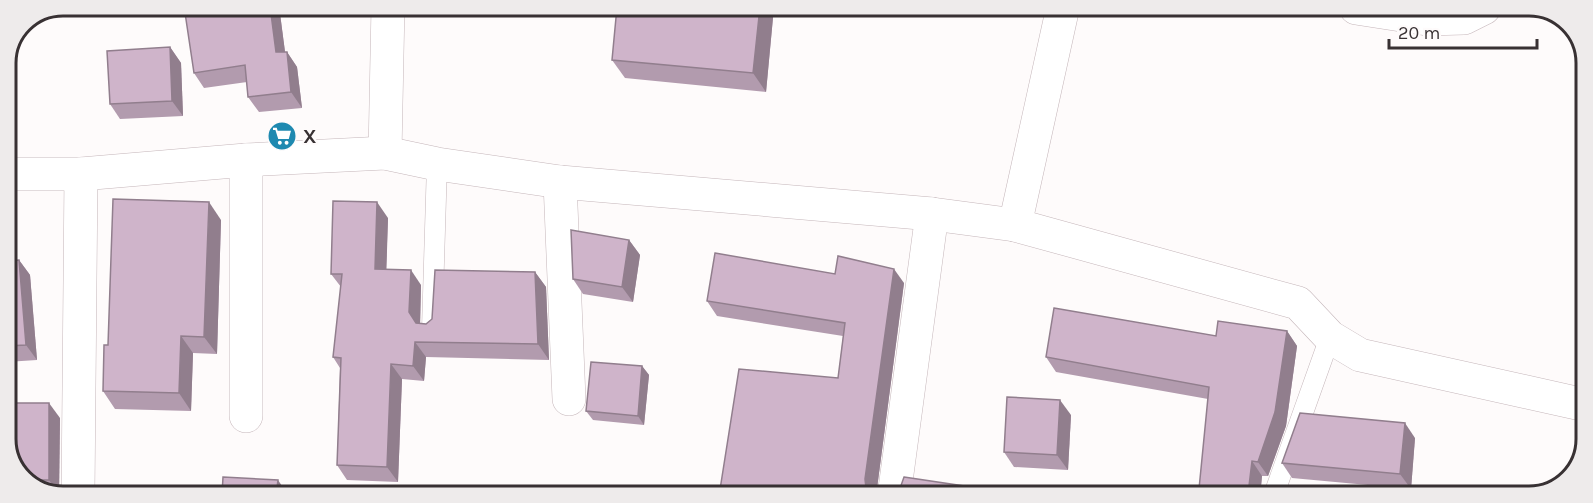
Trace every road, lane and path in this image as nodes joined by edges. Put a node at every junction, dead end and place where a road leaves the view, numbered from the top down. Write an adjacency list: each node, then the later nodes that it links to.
1 (388, 16): 5 (street)
2 (1061, 16): 12 (street)
3 (1408, 16): 4 (street)
4 (1468, 16)
5 (385, 153): 6 (street); 7 (street)
6 (246, 160): 9 (street); 17 (street)
7 (436, 164): 10 (street); 13 (lane)
8 (16, 174): 9 (street)
9 (81, 174): 18 (street)
10 (560, 182): 11 (street); 15 (street)
11 (932, 214): 12 (street); 19 (street)
12 (1015, 225): 14 (street)
13 (432, 328)
14 (1330, 337): 16 (street); 20 (lane)
15 (569, 399)
16 (1576, 403)
17 (246, 416)
18 (78, 486)
19 (895, 486)
20 (1277, 486)

